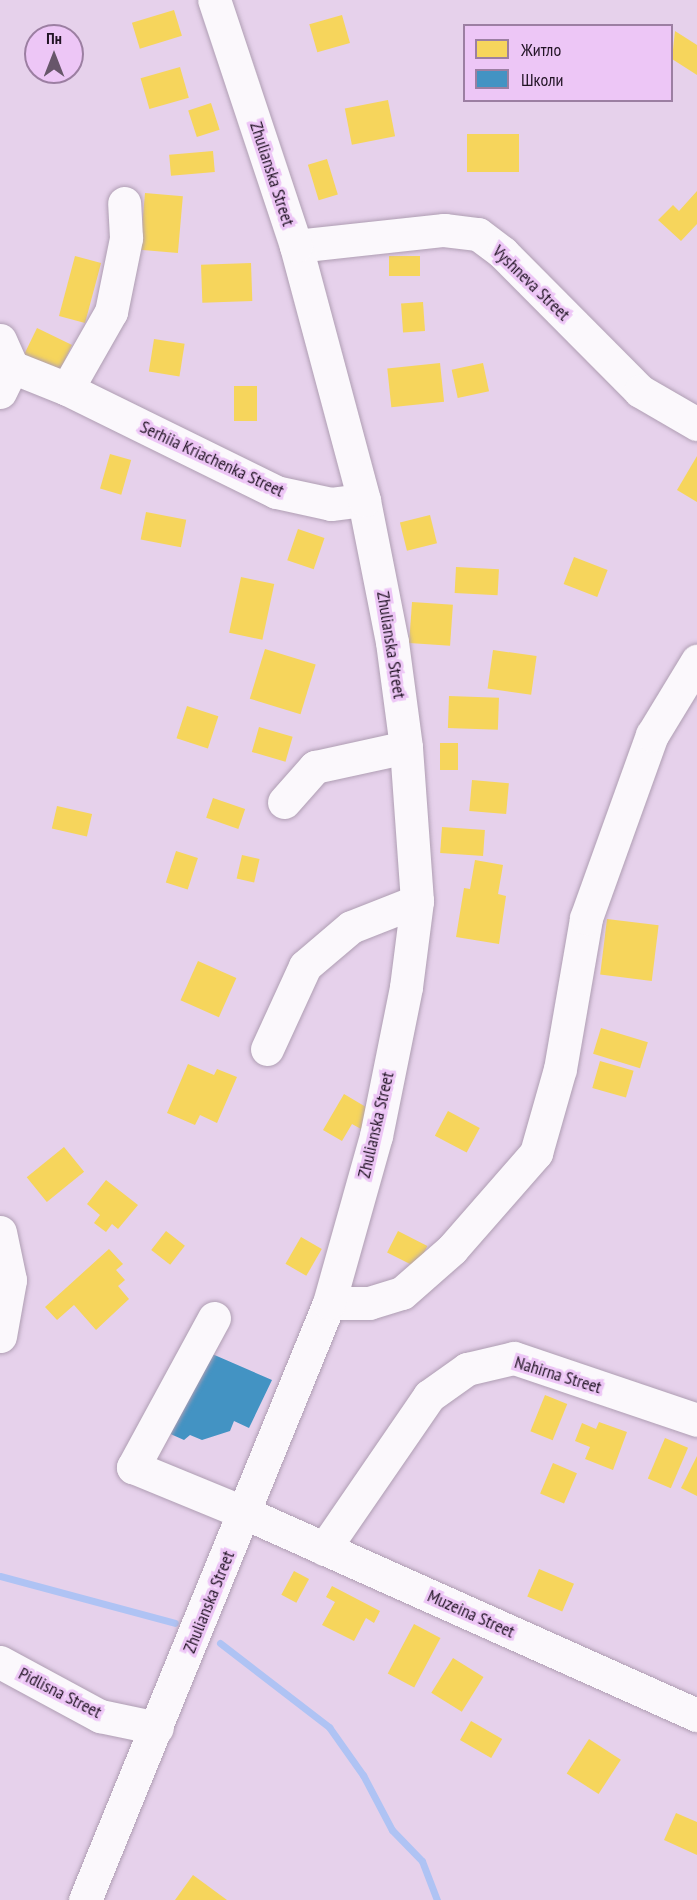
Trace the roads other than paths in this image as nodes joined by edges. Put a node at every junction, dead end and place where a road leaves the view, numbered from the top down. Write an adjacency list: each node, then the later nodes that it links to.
1 (214, 0): 3 (street, Zhulianska Street)
2 (124, 203): 5 (street)
3 (296, 246): 6 (street, Vyshneva Street); 7 (street, Zhulianska Street)
4 (4, 366): 5 (street, Serhiia Kriachenka Street)
5 (67, 389): 7 (street, Serhiia Kriachenka Street)
6 (697, 424)
7 (364, 500): 9 (street, Zhulianska Street)
8 (697, 661): 14 (street)
9 (406, 747): 10 (street); 11 (street, Zhulianska Street)
10 (284, 802)
11 (417, 901): 12 (street); 14 (street, Zhulianska Street)
12 (267, 1049)
13 (0, 1232): 16 (street)
14 (329, 1303): 18 (street, Zhulianska Street)
15 (214, 1318): 18 (street, Muzeina Street)
16 (0, 1336)
17 (697, 1420): 19 (street, Nahirna Street)
18 (245, 1513): 19 (street, Muzeina Street); 22 (street, Zhulianska Street)
19 (324, 1549): 21 (street, Muzeina Street)
20 (0, 1662): 22 (street, Pidlisna Street)
21 (697, 1715)
22 (157, 1728): 23 (street, Zhulianska Street)
23 (86, 1900)

